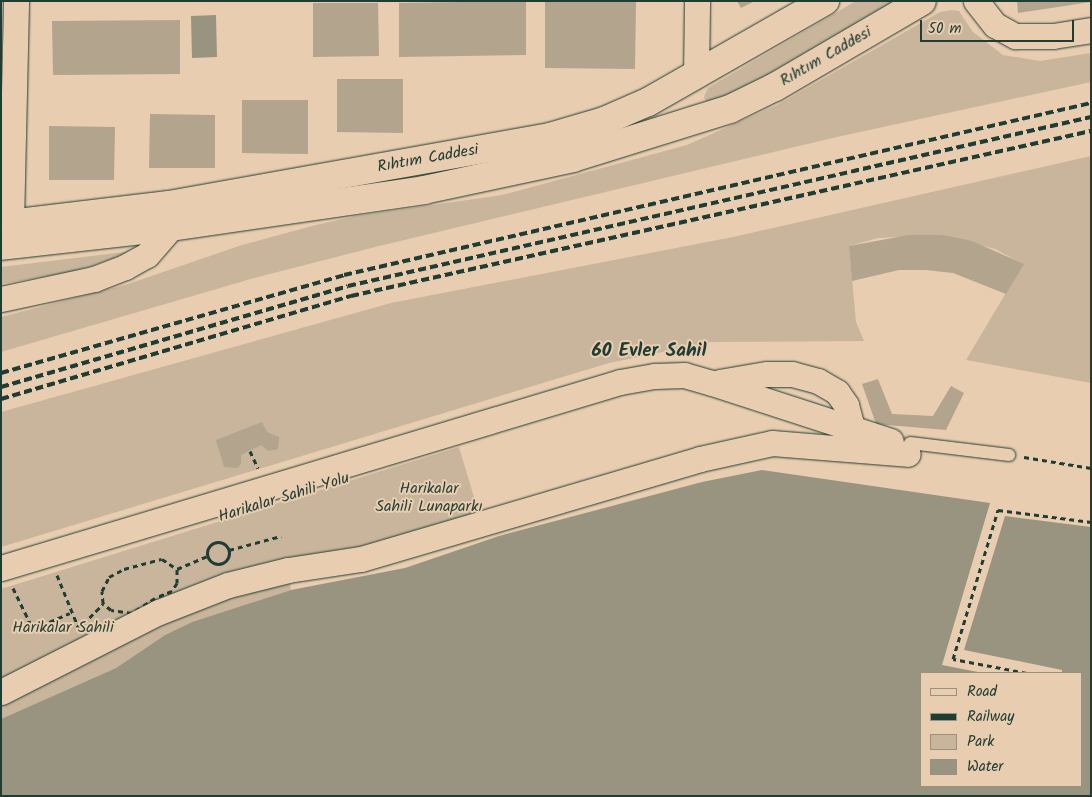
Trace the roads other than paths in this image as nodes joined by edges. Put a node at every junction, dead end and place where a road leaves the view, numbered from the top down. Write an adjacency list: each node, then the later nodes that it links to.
1 (16, 1): 10 (street)
2 (697, 1): 7 (street)
3 (826, 1): 7 (main road, Rıhtım Caddesi)
4 (922, 1): 8 (main road, Rıhtım Caddesi)
5 (976, 1): 6 (street)
6 (1091, 30)
7 (696, 75): 8 (main road); 9 (main road, Rıhtım Caddesi)
8 (708, 117): 9 (main road, Rıhtım Caddesi)
9 (170, 216): 10 (main road, Rıhtım Caddesi); 11 (street)
10 (6, 235)
11 (1, 299)
12 (712, 383): 13 (street, Harikalar Sahili Yolu); 13 (street, Harikalar Sahili Yolu); 16 (street, Harikalar Sahili Yolu)
13 (854, 431): 14 (street, Harikalar Sahili Yolu)
14 (909, 448): 15 (lane); 17 (street)
15 (1009, 455)
16 (5, 578)
17 (1, 692)

